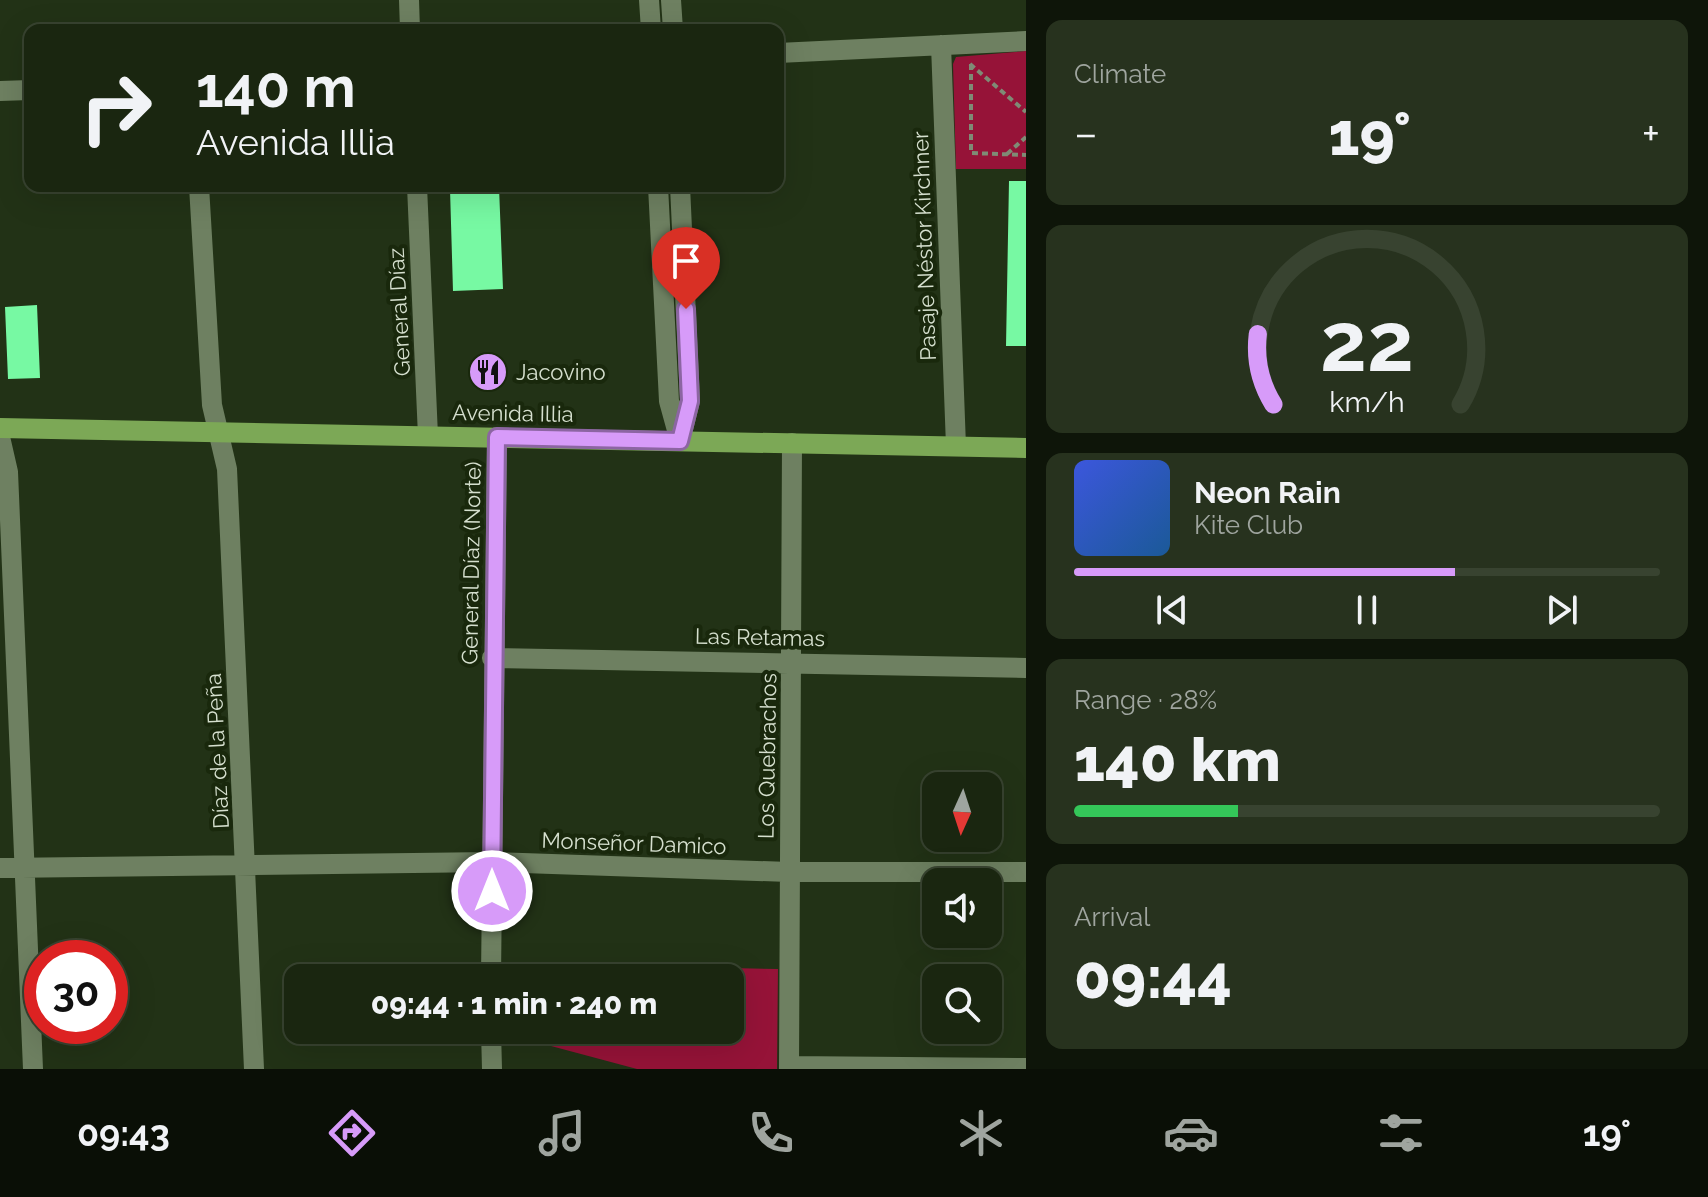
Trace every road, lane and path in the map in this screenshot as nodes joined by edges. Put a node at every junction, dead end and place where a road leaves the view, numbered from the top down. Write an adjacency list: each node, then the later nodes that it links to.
1 (409, 0): 4 (street)
2 (649, 0): 5 (street)
3 (671, 0): 6 (street)
4 (410, 24)
5 (651, 24)
6 (673, 24)
7 (1026, 41): 8 (street)
8 (941, 45): 9 (street); 10 (path); 29 (street, Pasaje Néstor Kirchner)
9 (784, 53)
10 (970, 64): 11 (path); 14 (path); 16 (path)
11 (984, 64)
12 (24, 90): 13 (street)
13 (0, 91)
14 (1026, 112)
15 (1026, 137): 16 (path)
16 (1007, 155): 17 (path)
17 (1026, 155)
18 (199, 192): 23 (street, Díaz de la Peña)
19 (417, 192): 24 (street, General Díaz)
20 (658, 192): 27 (street)
21 (680, 192): 27 (street)
22 (0, 428): 23 (main road, Avenida Illia)
23 (219, 432): 24 (main road, Avenida Illia); 35 (street, Díaz de la Peña)
24 (428, 436): 26 (main road, Avenida Illia)
25 (0, 437): 37 (street)
26 (497, 437): 27 (main road, Avenida Illia); 31 (street, General Díaz (Norte))
27 (680, 441): 28 (main road, Avenida Illia)
28 (792, 443): 29 (main road, Avenida Illia); 32 (street, Los Quebrachos)
29 (956, 446): 30 (main road, Avenida Illia)
30 (1026, 448)
31 (492, 658): 32 (street, Las Retamas); 34 (street, General Díaz (Norte))
32 (793, 661): 33 (street, Las Retamas); 38 (street, Los Quebrachos)
33 (1026, 668)
34 (492, 862): 35 (street, Monseñor Damico); 38 (street, Monseñor Damico); 40 (street, General Díaz (Norte))
35 (246, 866): 37 (street, Monseñor Damico); 45 (street, Díaz de la Peña)
36 (0, 868): 37 (street, Monseñor Damico)
37 (23, 868): 44 (street)
38 (789, 872): 39 (street, Monseñor Damico); 42 (street, Los Quebrachos)
39 (1026, 872)
40 (491, 964)
41 (491, 1044): 46 (street)
42 (789, 1068): 43 (street)
43 (1026, 1068)
44 (33, 1069)
45 (254, 1069)
46 (492, 1069)

